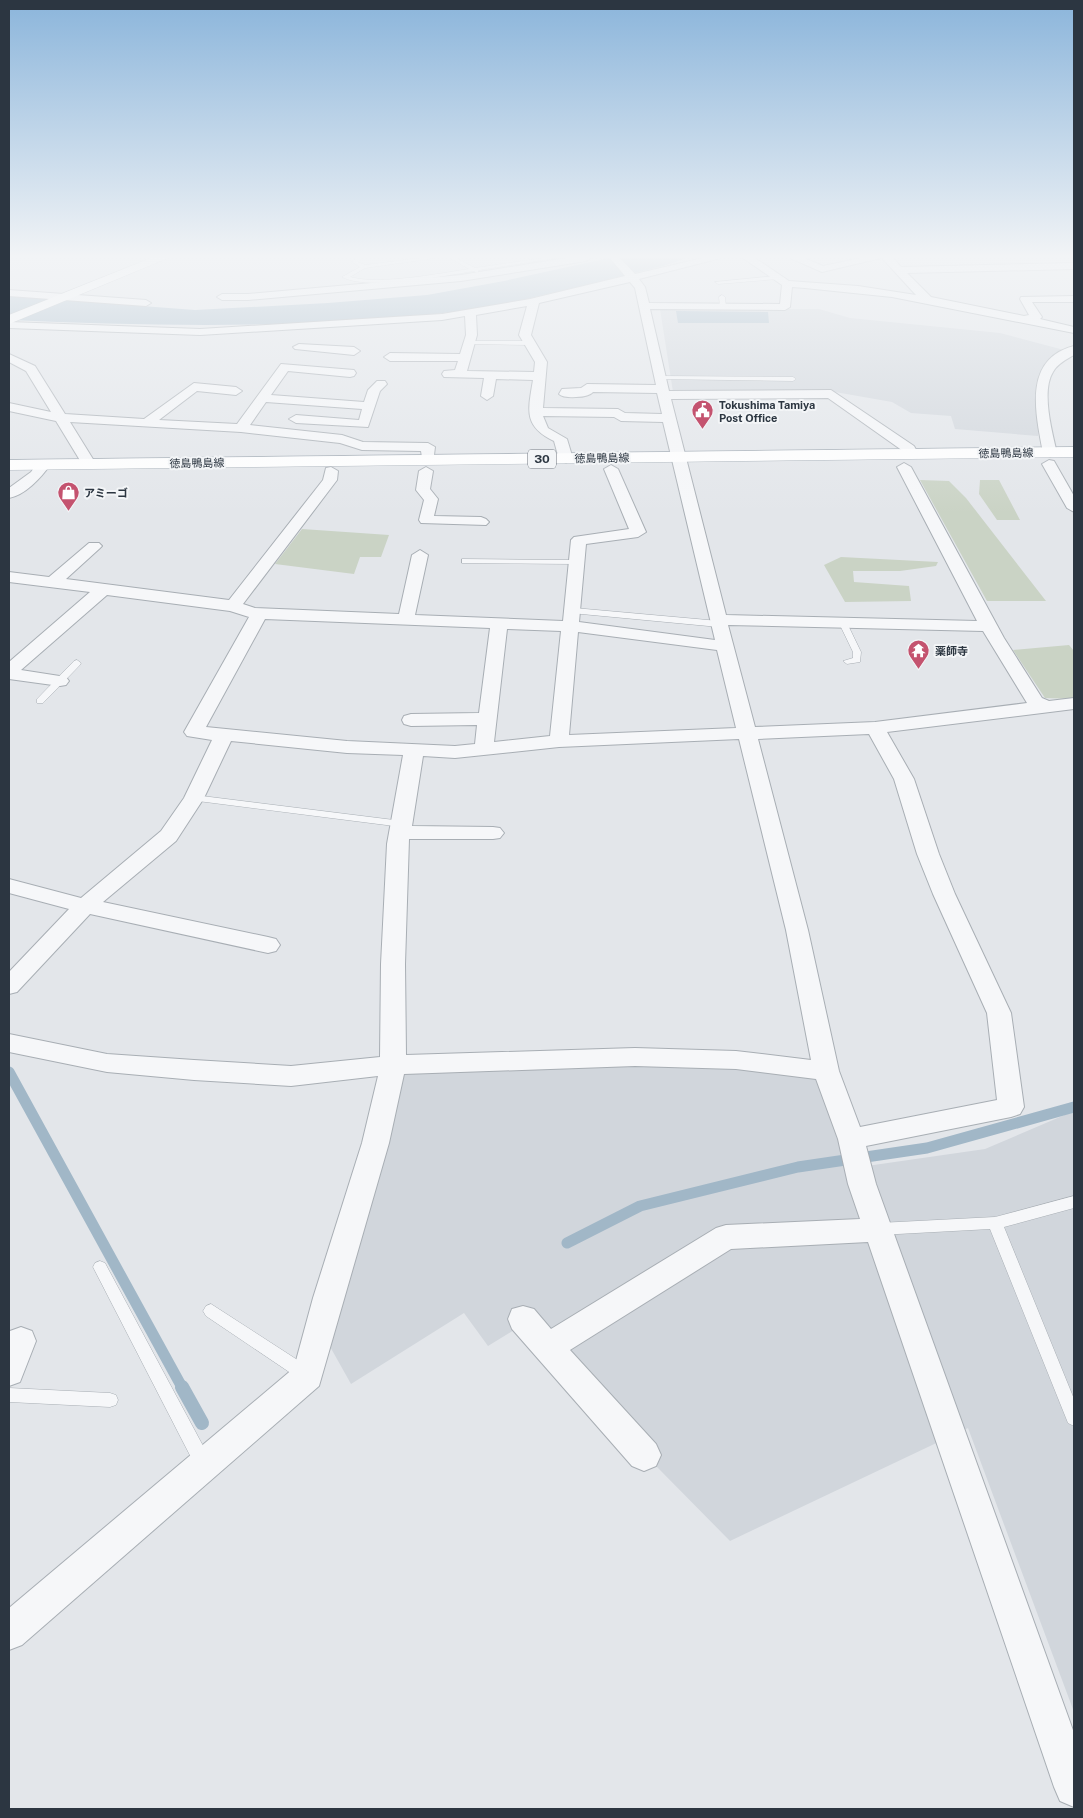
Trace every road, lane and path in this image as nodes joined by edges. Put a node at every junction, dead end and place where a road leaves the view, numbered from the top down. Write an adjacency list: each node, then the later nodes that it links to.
1 (302, 343): 5 (street)
2 (470, 343): 3 (lane); 10 (street)
3 (532, 343): 14 (street)
4 (652, 343): 19 (street)
5 (299, 347): 7 (street); 11 (street)
6 (1074, 350): 32 (street)
7 (354, 351)
8 (9, 357): 26 (street)
9 (391, 357): 10 (street)
10 (465, 358): 13 (street)
11 (285, 367): 12 (street); 21 (street)
12 (350, 373)
13 (491, 374): 14 (street); 20 (street)
14 (539, 376): 25 (street)
15 (793, 379): 19 (lane)
16 (381, 384): 22 (street)
17 (236, 391): 27 (street)
18 (565, 394): 19 (street)
19 (663, 395): 25 (street); 35 (street); 36 (street)
20 (487, 396)
21 (263, 398): 22 (street); 24 (street)
22 (370, 406): 28 (street)
23 (9, 407): 26 (street)
24 (250, 416): 28 (street); 29 (street)
25 (537, 417): 33 (street)
26 (62, 418): 27 (street); 38 (street)
27 (147, 423): 29 (street)
28 (363, 424): 30 (street)
29 (241, 428): 30 (street)
30 (351, 443): 34 (street); 40 (street)
31 (1074, 452): 32 (main road, 徳島鴨島線 / 30)
32 (1050, 458): 35 (main road, 徳島鴨島線 / 30); 37 (main road, 徳島鴨島線 / 30); 47 (street)
33 (566, 459): 36 (main road, 徳島鴨島線 / 30); 40 (main road, 徳島鴨島線 / 30)
34 (346, 461): 38 (main road, 徳島鴨島線 / 30); 40 (main road, 徳島鴨島線 / 30)
35 (908, 461): 36 (main road, 徳島鴨島線 / 30); 63 (street)
36 (678, 463): 41 (main road, 徳島鴨島線 / 30); 64 (street)
37 (1074, 463)
38 (89, 464): 42 (main road, 徳島鴨島線 / 30)
39 (9, 465): 42 (main road, 徳島鴨島線 / 30)
40 (427, 465): 41 (main road, 徳島鴨島線 / 30); 43 (main road, 徳島鴨島線 / 30); 48 (street)
41 (611, 469): 53 (street)
42 (40, 470): 43 (main road, 徳島鴨島線 / 30); 44 (main road, 徳島鴨島線 / 30); 45 (street)
43 (331, 471): 57 (street)
44 (9, 476)
45 (9, 494)
46 (465, 504): 48 (street)
47 (1074, 508)
48 (462, 521): 49 (street)
49 (480, 522)
50 (94, 546): 55 (street)
51 (420, 556): 60 (street)
52 (465, 561): 53 (lane)
53 (576, 562): 59 (street)
54 (9, 577): 55 (street)
55 (52, 582): 56 (street)
56 (104, 589): 57 (street); 67 (street)
57 (233, 606): 58 (street)
58 (260, 613): 60 (street); 76 (street)
59 (572, 618): 61 (street); 64 (street); 77 (street)
60 (406, 619): 61 (street)
61 (499, 623): 72 (street)
62 (843, 623): 63 (street); 64 (street); 65 (lane)
63 (989, 626): 71 (street)
64 (720, 630): 75 (street)
65 (847, 661)
66 (77, 663): 68 (lane)
67 (9, 672): 68 (street)
68 (60, 681): 69 (lane)
69 (40, 701)
70 (1074, 703): 71 (street)
71 (1051, 707): 74 (street)
72 (487, 719): 73 (street); 78 (street)
73 (411, 720)
74 (875, 728): 75 (street); 90 (street)
75 (747, 733): 77 (street); 89 (street)
76 (224, 735): 79 (street); 80 (street)
77 (559, 741): 78 (street)
78 (484, 748): 79 (street)
79 (414, 750): 81 (street)
80 (194, 798): 81 (lane); 84 (street)
81 (401, 828): 82 (street); 88 (street)
82 (493, 833)
83 (9, 886): 84 (street)
84 (85, 906): 85 (street); 86 (street)
85 (268, 945)
86 (9, 986)
87 (9, 1043): 88 (street)
88 (393, 1065): 89 (street); 100 (street)
89 (826, 1071): 90 (street)
90 (851, 1139): 93 (street)
91 (1074, 1202): 92 (lane)
92 (995, 1223): 93 (lane); 103 (lane)
93 (878, 1230): 98 (street); 107 (street)
94 (100, 1267): 105 (lane)
95 (211, 1310): 100 (lane)
96 (523, 1319): 98 (street)
97 (21, 1341): 99 (street)
98 (548, 1347): 104 (street)
99 (9, 1372)
100 (308, 1376): 105 (street)
101 (9, 1395): 102 (lane)
102 (110, 1400)
103 (1074, 1418)
104 (644, 1455)
105 (204, 1465): 106 (street)
106 (9, 1632)
107 (1074, 1787)

